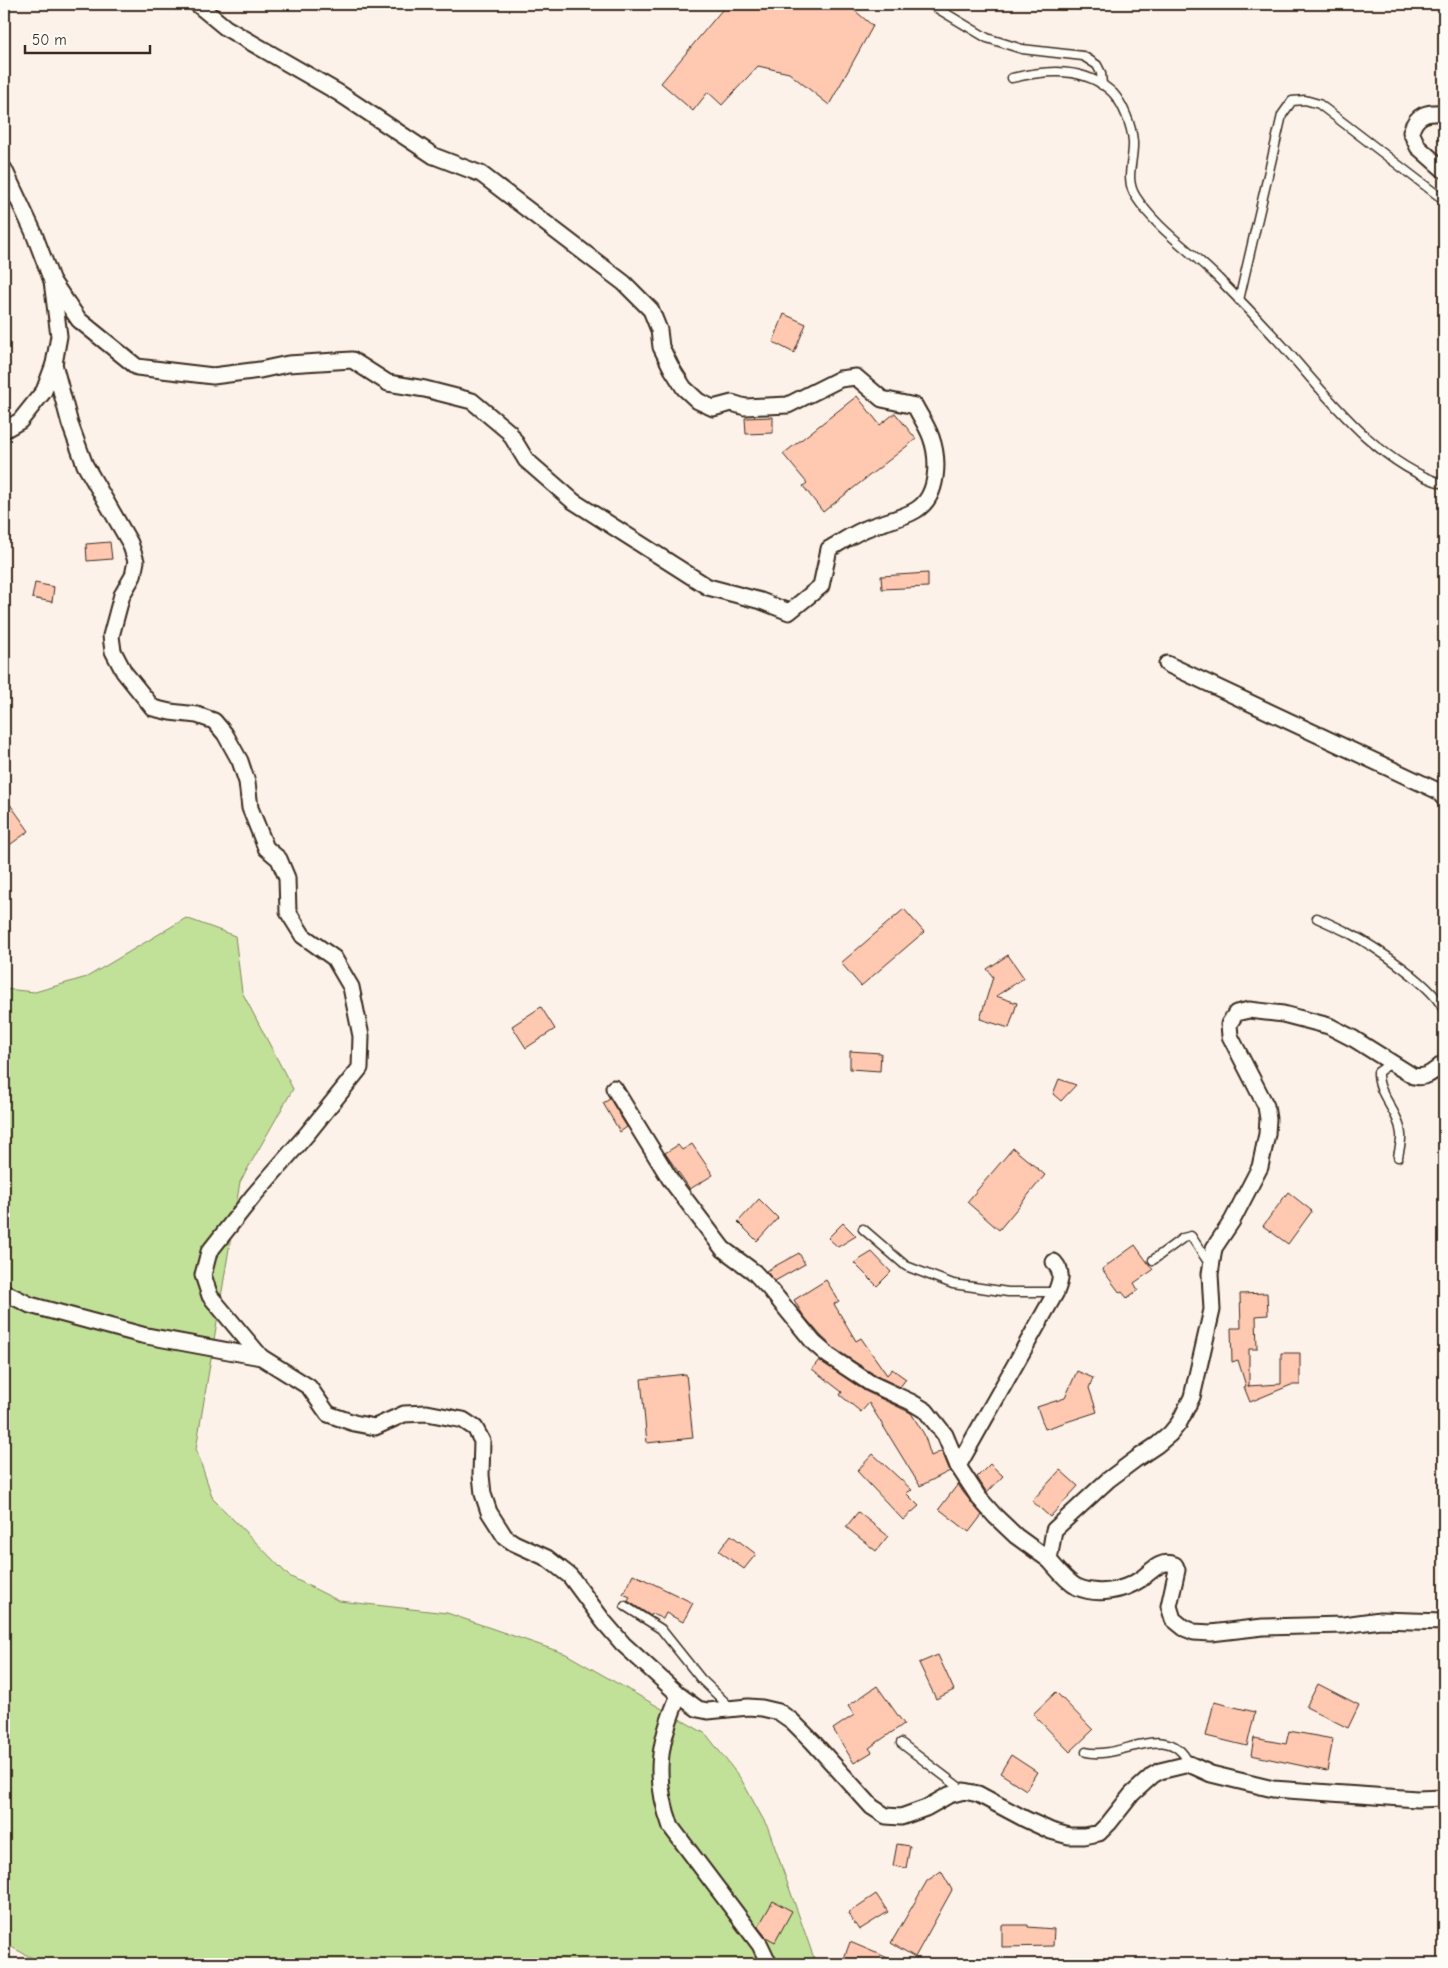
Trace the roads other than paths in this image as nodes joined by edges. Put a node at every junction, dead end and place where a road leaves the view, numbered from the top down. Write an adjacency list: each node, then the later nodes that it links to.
1 (198, 4): 9 (street)
2 (930, 4): 4 (lane)
3 (1012, 78): 4 (lane)
4 (1102, 86): 10 (lane)
5 (1444, 113): 7 (street)
6 (4, 169): 9 (street)
7 (1444, 170)
8 (1444, 200): 10 (lane)
9 (52, 281): 11 (street)
10 (1239, 300): 13 (lane)
11 (54, 364): 12 (street); 28 (street)
12 (4, 430)
13 (1444, 484)
14 (1167, 664): 15 (street)
15 (1444, 798)
16 (1317, 918): 17 (lane)
17 (1444, 1012)
18 (1391, 1063): 19 (street); 21 (lane); 25 (street)
19 (1444, 1063)
20 (614, 1088): 29 (street)
21 (1398, 1157)
22 (863, 1229): 27 (lane)
23 (1153, 1260): 25 (lane)
24 (1054, 1262): 27 (street)
25 (1211, 1266): 30 (street)
26 (4, 1292): 28 (street)
27 (1056, 1292): 29 (street)
28 (261, 1358): 33 (street)
29 (958, 1466): 30 (street)
30 (1049, 1560): 32 (street)
31 (625, 1606): 34 (lane)
32 (1444, 1622)
33 (678, 1695): 34 (street); 40 (street)
34 (731, 1708): 38 (street)
35 (901, 1743): 38 (lane)
36 (1086, 1752): 37 (lane)
37 (1189, 1764): 38 (street); 39 (street)
38 (964, 1791)
39 (1444, 1798)
40 (770, 1964)

